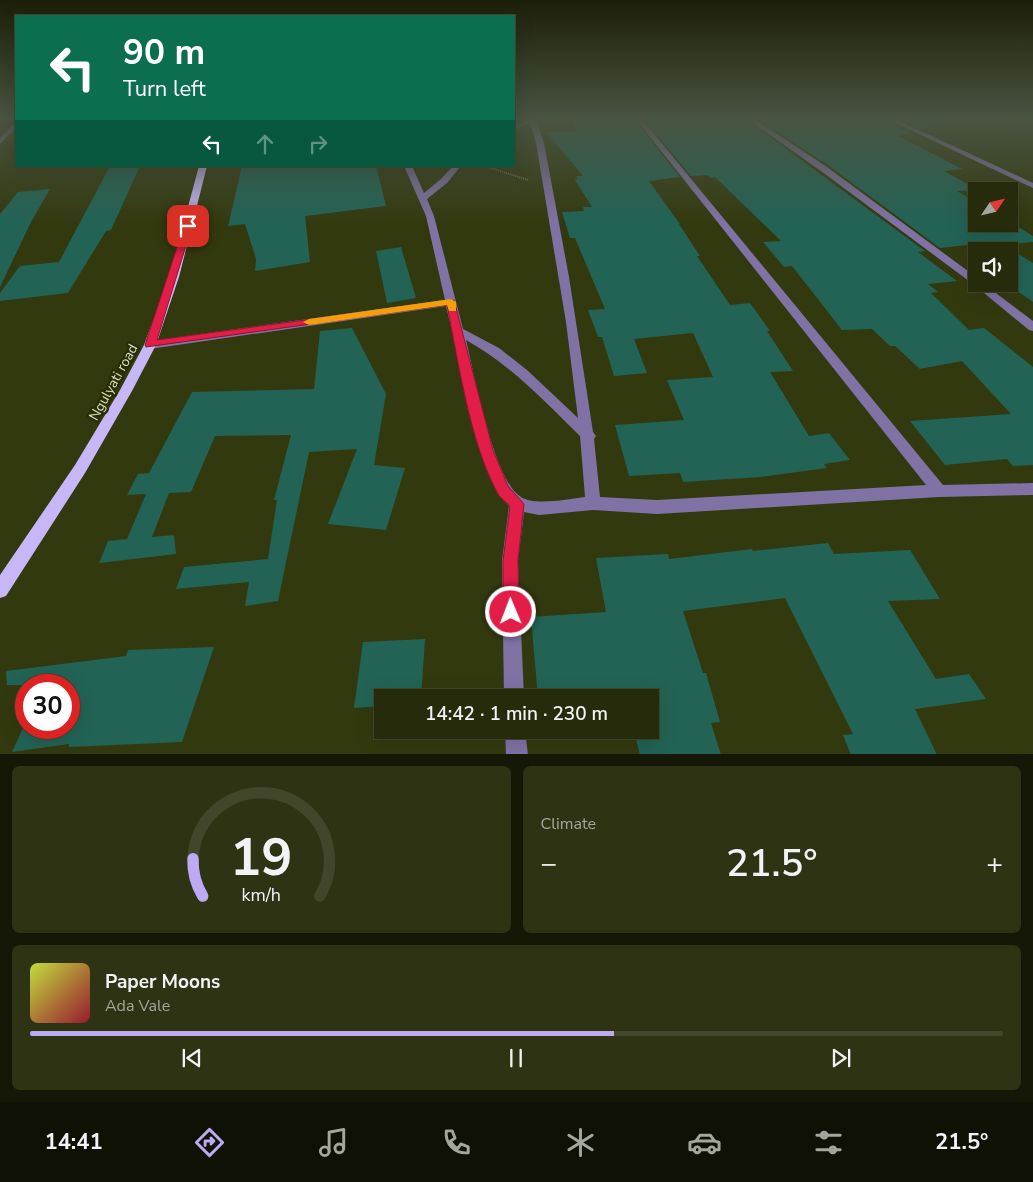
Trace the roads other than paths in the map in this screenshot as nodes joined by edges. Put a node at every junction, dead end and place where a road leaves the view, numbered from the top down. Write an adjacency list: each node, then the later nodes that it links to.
1 (542, 153): 16 (street)
2 (666, 153): 18 (street)
3 (801, 153): 10 (street)
4 (963, 153): 8 (street)
5 (203, 167): 15 (main road, Ngulyati road)
6 (408, 167): 9 (street)
7 (455, 167): 9 (street)
8 (1033, 186)
9 (422, 198): 12 (street)
10 (968, 276)
11 (988, 292): 13 (street)
12 (451, 302): 14 (street); 15 (street)
13 (1033, 327)
14 (458, 331): 16 (street); 20 (street)
15 (150, 345): 21 (main road, Ngulyati road)
16 (588, 436): 19 (street)
17 (1033, 489): 18 (street)
18 (939, 491): 19 (street)
19 (593, 503): 20 (street)
20 (517, 504): 22 (street)
21 (0, 590)
22 (514, 689)
23 (516, 739): 24 (street)
24 (517, 754)

